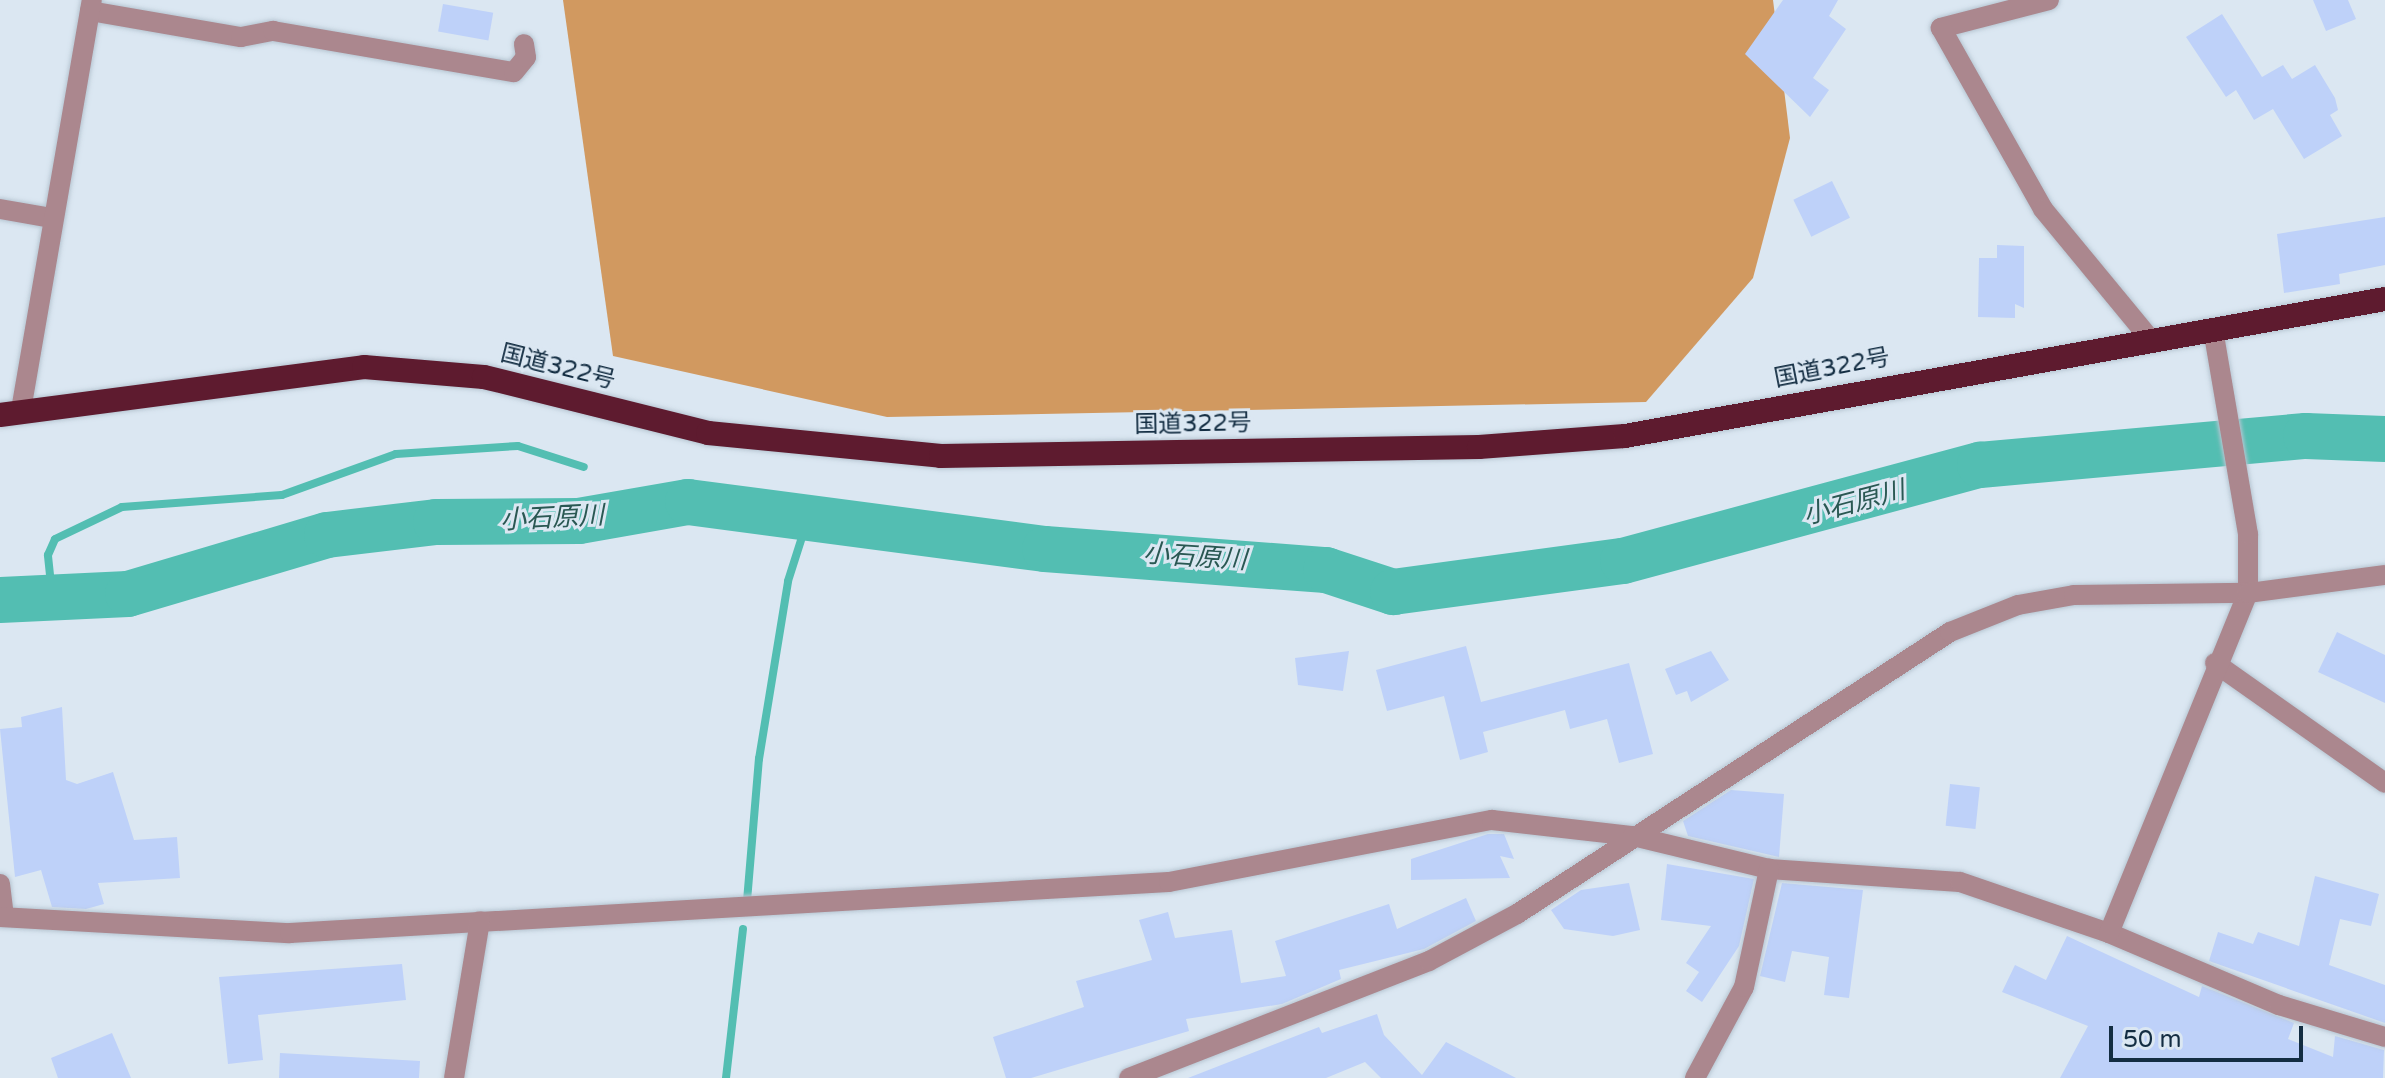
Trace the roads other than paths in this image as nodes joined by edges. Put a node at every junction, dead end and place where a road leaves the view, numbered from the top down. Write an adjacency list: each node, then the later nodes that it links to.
1 (2049, 0): 8 (street)
2 (91, 6): 3 (street); 5 (street)
3 (524, 44)
4 (0, 209): 5 (street)
5 (52, 218): 9 (street)
6 (2385, 299): 7 (highway, 国道322号)
7 (2213, 330): 8 (highway, 国道322号); 11 (street)
8 (2150, 339): 9 (highway, 国道322号)
9 (10, 412)
10 (2385, 575): 11 (street)
11 (2248, 593): 12 (street); 14 (street)
12 (2215, 663): 13 (street); 19 (street)
13 (2385, 783)
14 (1633, 836): 15 (street); 18 (street); 22 (street)
15 (1769, 869): 19 (street); 23 (street)
16 (0, 884): 17 (street)
17 (2, 917): 18 (street)
18 (480, 921): 21 (street)
19 (2109, 933): 20 (street)
20 (2385, 1037)
21 (454, 1078)
22 (1129, 1078)
23 (1695, 1078)

